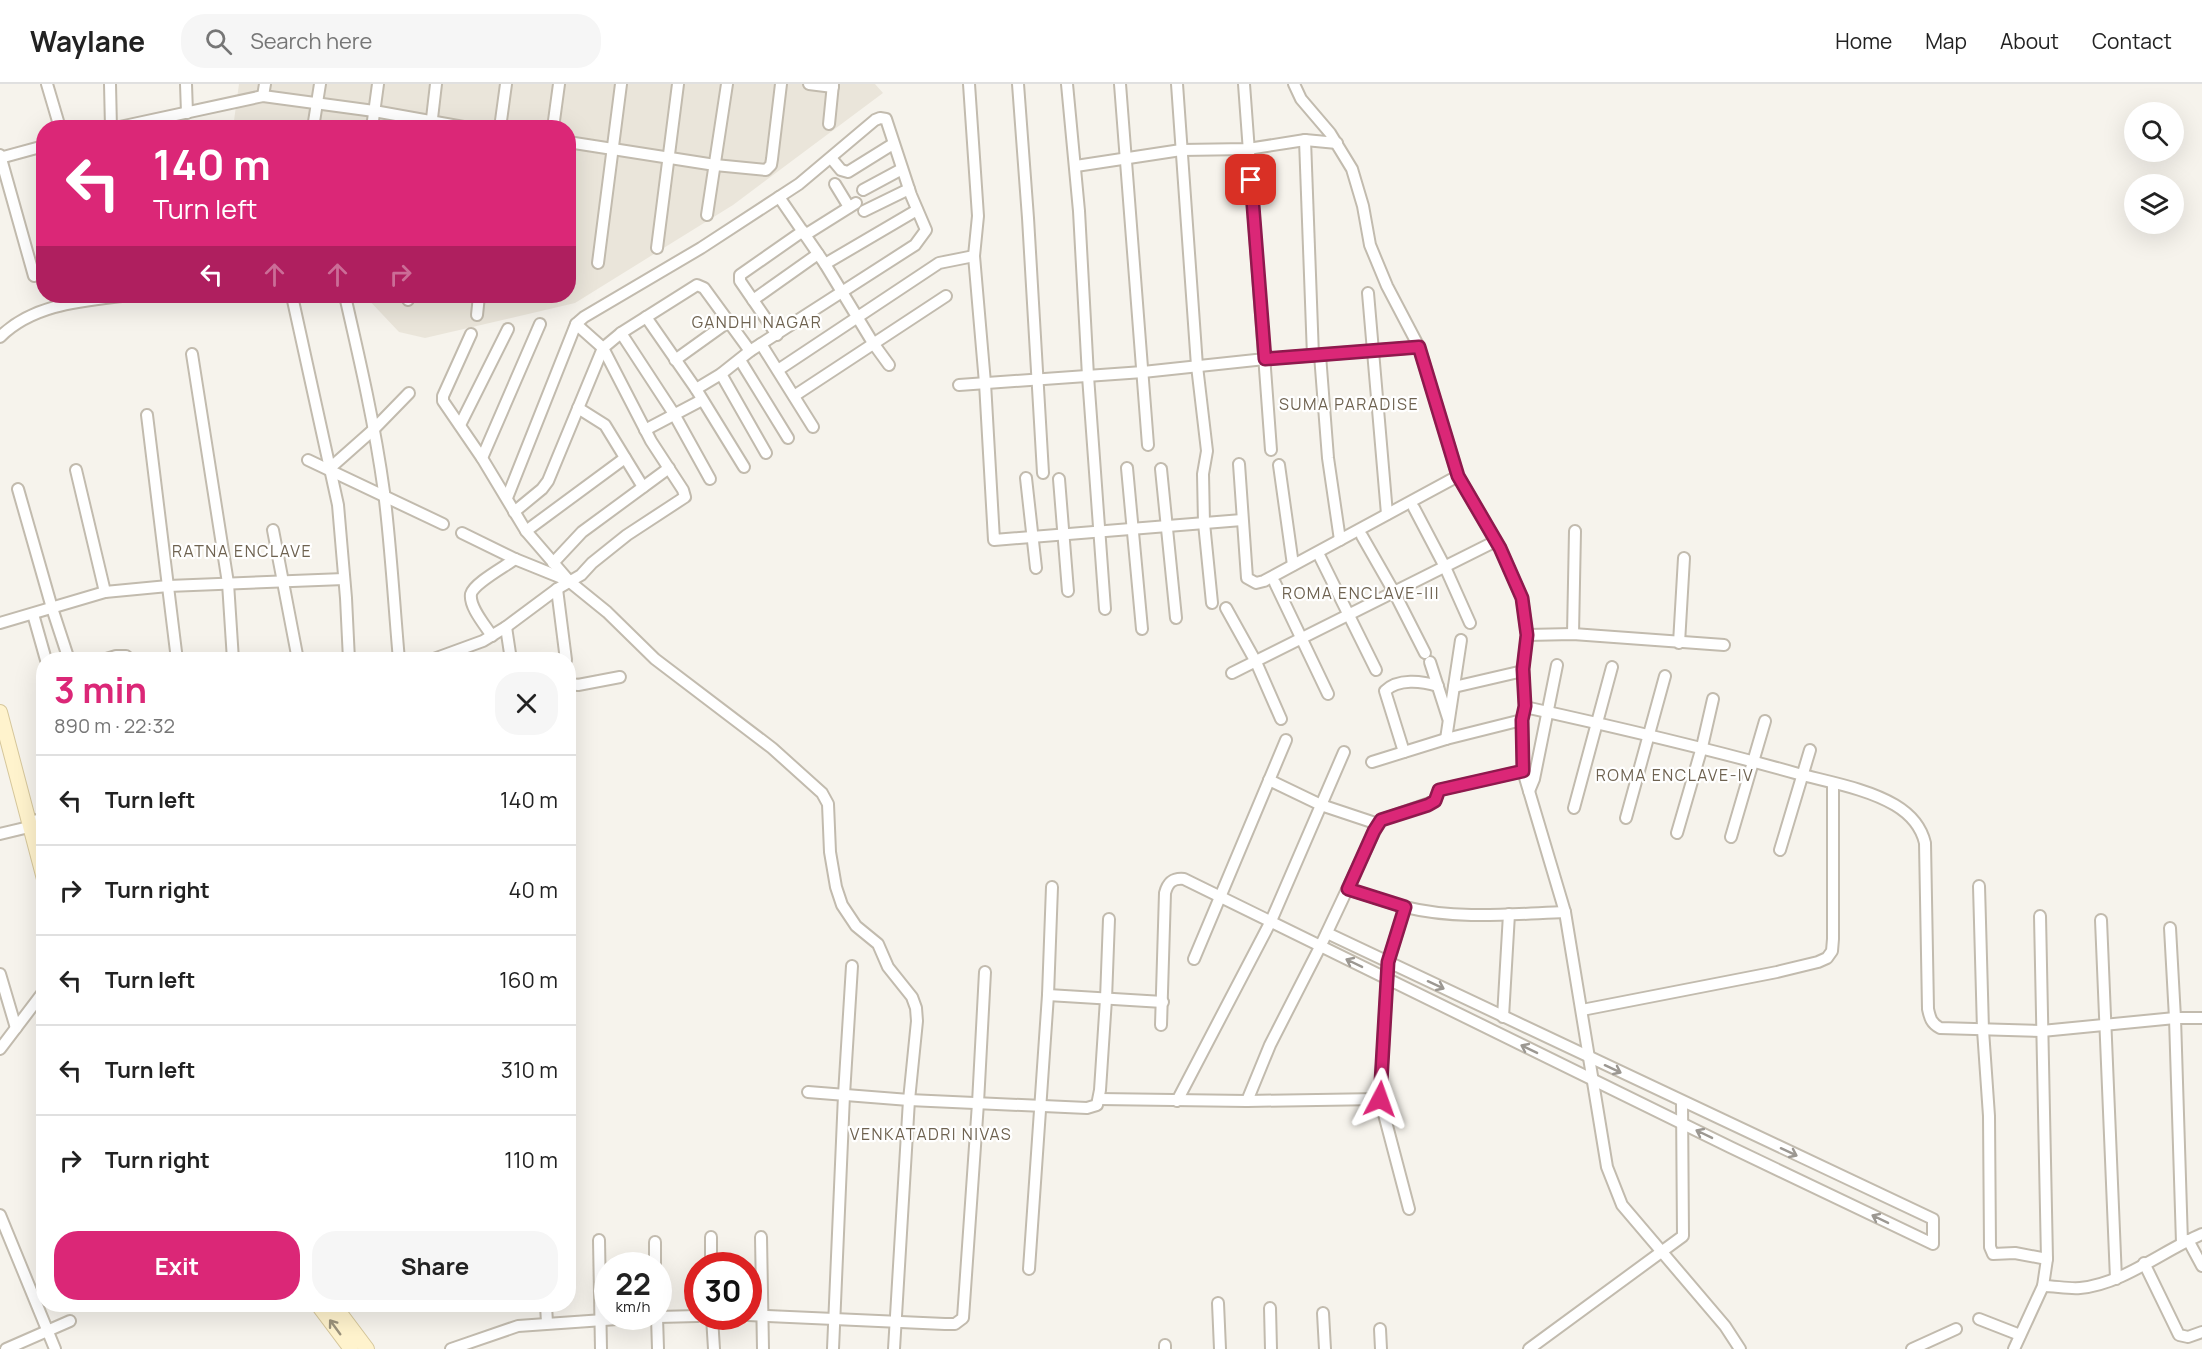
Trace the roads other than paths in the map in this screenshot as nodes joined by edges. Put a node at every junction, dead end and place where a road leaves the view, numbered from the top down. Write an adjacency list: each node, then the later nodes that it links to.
1 (46, 84): 27 (street)
2 (110, 84): 28 (street)
3 (186, 84): 26 (street)
4 (265, 84): 23 (street)
5 (320, 84): 24 (street)
6 (378, 84): 25 (street)
7 (436, 84): 33 (street)
8 (506, 84): 34 (street)
9 (559, 84): 35 (street)
10 (621, 84): 42 (street)
11 (678, 84): 46 (street)
12 (727, 84): 49 (street)
13 (781, 84): 49 (street)
14 (808, 84): 22 (street)
15 (969, 84): 62 (street)
16 (1018, 84): 102 (street)
17 (1067, 84): 50 (street)
18 (1120, 84): 48 (street)
19 (1177, 84): 44 (street)
20 (1244, 84): 43 (street)
21 (1294, 84): 39 (street)
22 (833, 86): 36 (street)
23 (263, 96): 24 (street); 26 (street)
24 (316, 103): 25 (street); 30 (street)
25 (374, 111): 31 (street); 32 (street)
26 (187, 113): 29 (street)
27 (57, 120)
28 (112, 120)
29 (152, 120)
30 (314, 120)
31 (373, 120)
32 (413, 120)
33 (432, 120)
34 (501, 120)
35 (554, 120)
36 (829, 124)
37 (1305, 140): 39 (street); 43 (street); 92 (street)
38 (576, 143): 42 (street)
39 (1337, 143): 87 (street)
40 (893, 144): 47 (street); 47 (street); 51 (street)
41 (36, 148): 45 (street)
42 (613, 148): 46 (street); 63 (street)
43 (1248, 148): 44 (street); 93 (street)
44 (1182, 150): 48 (street); 97 (street)
45 (0, 157): 65 (street)
46 (669, 158): 49 (street); 60 (street)
47 (831, 158): 55 (street)
48 (1126, 158): 50 (street); 99 (street)
49 (715, 165): 58 (street)
50 (1076, 166): 101 (street)
51 (902, 169): 53 (street); 54 (street)
52 (835, 184): 56 (street)
53 (863, 189)
54 (909, 189): 56 (street); 57 (street)
55 (779, 197): 59 (street); 79 (street)
56 (857, 207): 59 (street)
57 (917, 210): 64 (street); 66 (street)
58 (707, 215)
59 (804, 233): 61 (street); 69 (street)
60 (657, 248)
61 (818, 254): 64 (street); 69 (street)
62 (974, 256): 76 (street); 103 (street)
63 (598, 263)
64 (825, 264): 66 (street)
65 (34, 276)
66 (843, 292): 76 (street); 83 (street)
67 (1368, 293): 90 (street)
68 (946, 296): 85 (street)
69 (753, 300): 83 (street)
70 (65, 303): 84 (street)
71 (294, 303): 128 (street)
72 (347, 303): 114 (street)
73 (478, 303): 74 (street)
74 (477, 315)
75 (646, 317): 77 (street); 81 (street); 94 (street)
76 (859, 317): 85 (street); 98 (street)
77 (728, 322): 89 (street); 94 (street)
78 (540, 324): 120 (street)
79 (576, 324): 88 (street); 139 (street)
80 (508, 329): 112 (street)
81 (621, 333): 88 (street); 110 (street)
82 (471, 334): 112 (street)
83 (777, 335): 86 (street)
84 (0, 337)
85 (873, 343): 96 (street); 107 (street)
86 (761, 344): 89 (street); 98 (street)
87 (1419, 347): 90 (street); 132 (street)
88 (603, 348): 109 (street); 115 (street)
89 (750, 351): 95 (street)
90 (1373, 352): 92 (street); 142 (street)
91 (192, 354): 168 (street)
92 (1317, 356): 93 (street); 156 (street)
93 (1265, 359): 97 (street); 118 (street)
94 (675, 360): 105 (street)
95 (740, 360): 100 (street); 116 (street)
96 (889, 365)
97 (1197, 366): 99 (street); 144 (street)
98 (778, 370): 107 (street)
99 (1143, 372): 101 (street); 117 (street)
100 (721, 374): 105 (street); 119 (street)
101 (1088, 376): 102 (street); 151 (street)
102 (1038, 379): 103 (street); 131 (street)
103 (985, 383): 104 (street); 155 (street)
104 (959, 385)
105 (696, 389): 108 (street)
106 (409, 393): 114 (street)
107 (794, 396): 113 (street)
108 (702, 400): 110 (street); 125 (street)
109 (578, 408): 121 (street); 141 (street)
110 (674, 414): 115 (street); 134 (street)
111 (147, 415): 170 (street)
112 (460, 425): 120 (street)
113 (813, 427)
114 (374, 430): 128 (street); 138 (street)
115 (645, 430): 126 (street)
116 (788, 438)
117 (1148, 445)
118 (1271, 450)
119 (766, 453)
120 (482, 458): 139 (street)
121 (625, 458): 136 (street); 149 (street)
122 (309, 460): 128 (street)
123 (1239, 464): 143 (street)
124 (1279, 465): 162 (street)
125 (744, 467)
126 (669, 468): 136 (street); 167 (street)
127 (1127, 468): 147 (street)
128 (330, 469): 138 (street); 165 (street)
129 (1161, 469): 146 (street)
130 (76, 470): 173 (street)
131 (1043, 473)
132 (1458, 476): 142 (street); 157 (street)
133 (1026, 478): 155 (street)
134 (710, 479)
135 (1059, 479): 153 (street)
136 (643, 487): 161 (street)
137 (18, 489): 176 (street)
138 (384, 494): 145 (street); 199 (street)
139 (507, 498): 141 (street)
140 (1414, 508): 163 (street)
141 (514, 512): 149 (street)
142 (1388, 514): 156 (street)
143 (1242, 520): 144 (street); 162 (street)
144 (1204, 523): 146 (street); 175 (street)
145 (443, 524)
146 (1167, 526): 147 (street); 181 (street)
147 (1133, 529): 151 (street); 185 (street)
148 (273, 530): 166 (street)
149 (526, 531): 161 (street)
150 (1575, 531): 186 (street)
151 (1099, 532): 153 (street); 178 (street)
152 (462, 533): 160 (street)
153 (1064, 535): 155 (street); 172 (street)
154 (1362, 536): 174 (street)
155 (1032, 537): 164 (street)
156 (1340, 540): 162 (street)
157 (1496, 541): 163 (street); 187 (street)
158 (1320, 557): 179 (street)
159 (1684, 558): 191 (street)
160 (515, 559): 167 (street); 188 (street)
161 (554, 563): 167 (street)
162 (1293, 565)
163 (1445, 567): 174 (street); 183 (street)
164 (1036, 568)
165 (344, 579): 166 (street); 198 (street)
166 (283, 582): 168 (street); 197 (street)
167 (570, 582): 171 (street); 289 (street)
168 (228, 583): 170 (street); 196 (street)
169 (1275, 583): 189 (street)
170 (168, 586): 173 (street); 195 (street)
171 (557, 589): 184 (street); 202 (street)
172 (1068, 591)
173 (105, 592): 176 (street)
174 (1395, 592): 179 (street); 212 (street)
175 (1212, 603)
176 (52, 608): 180 (street); 194 (street)
177 (1227, 608): 203 (street)
178 (1105, 609)
179 (1348, 613): 189 (street); 206 (street)
180 (33, 614): 182 (street); 193 (street)
181 (1176, 618)
182 (0, 623)
183 (1470, 623)
184 (506, 627): 188 (street); 201 (street)
185 (1142, 629)
186 (1573, 634): 187 (street); 191 (street)
187 (1527, 635): 207 (street)
188 (492, 636): 200 (street)
189 (1301, 638): 203 (street); 214 (street)
190 (1461, 640): 213 (street)
191 (1679, 643): 192 (street)
192 (1724, 645)
193 (44, 652)
194 (66, 652)
195 (176, 652)
196 (232, 652)
197 (296, 652)
198 (349, 652)
199 (398, 652)
200 (468, 652)
201 (510, 652)
202 (565, 652)
203 (1256, 662): 208 (street); 220 (street)
204 (1557, 665): 218 (street)
205 (1612, 667): 223 (street)
206 (1377, 670)
207 (1523, 671): 213 (street); 216 (street)
208 (1232, 673)
209 (620, 676): 211 (street)
210 (1665, 676): 224 (street)
211 (576, 685)
212 (1437, 686): 219 (street); 230 (street)
213 (1454, 687): 219 (street)
214 (1328, 694)
215 (1713, 699): 227 (street)
216 (1525, 706): 218 (street); 221 (street)
217 (0, 712): 243 (main road)
218 (1548, 712): 223 (street); 237 (street)
219 (1448, 718): 225 (street)
220 (1281, 719)
221 (1522, 720): 225 (street); 233 (street)
222 (1765, 721): 231 (street)
223 (1599, 723): 224 (street); 239 (street)
224 (1649, 735): 227 (street); 240 (street)
225 (1446, 739): 230 (street)
226 (1286, 740): 235 (street)
227 (1702, 747): 231 (street); 244 (street)
228 (1810, 750): 234 (street)
229 (1344, 752): 238 (street)
230 (1404, 752): 232 (street)
231 (1753, 761): 234 (street); 246 (street)
232 (1372, 762)
233 (1523, 771): 237 (street); 242 (street)
234 (1802, 775): 236 (street); 247 (street)
235 (1269, 780): 238 (street); 252 (street)
236 (1833, 784): 273 (street); 280 (street)
237 (1529, 791): 254 (street)
238 (1321, 805): 242 (street); 259 (street)
239 (1574, 808)
240 (1626, 818)
241 (36, 822): 243 (street)
242 (1378, 824): 251 (street)
243 (28, 825): 245 (street); 248 (main road)
244 (1677, 833)
245 (0, 834)
246 (1731, 837)
247 (1780, 850)
248 (36, 852)
249 (1979, 886): 280 (street)
250 (1052, 887): 269 (street)
251 (1348, 889): 253 (street); 261 (street)
252 (1221, 896): 259 (street); 263 (street); 272 (street)
253 (1405, 907): 255 (street); 264 (street)
254 (1565, 912): 255 (street); 273 (street)
255 (1509, 914): 274 (street)
256 (2040, 915): 281 (street)
257 (1109, 919): 270 (street)
258 (2101, 920): 277 (street)
259 (1271, 921): 262 (street); 290 (street)
260 (2170, 928): 275 (street)
261 (1327, 933): 262 (street); 264 (street)
262 (1320, 947): 268 (street, one-way to 262); 291 (street)
263 (1194, 959)
264 (1388, 962): 268 (street); 274 (street, one-way to 274)
265 (852, 966): 286 (street)
266 (985, 972): 293 (street)
267 (0, 974): 279 (street)
268 (1388, 980): 284 (street, one-way to 268); 288 (street)
269 (1048, 995): 270 (street); 294 (street)
270 (1106, 999): 272 (street); 287 (street)
271 (36, 1002): 279 (street)
272 (1162, 1002): 278 (street)
273 (1582, 1010): 283 (street)
274 (1503, 1017): 283 (street)
275 (2175, 1018): 276 (street); 277 (street); 303 (street)
276 (2202, 1018)
277 (2106, 1024): 281 (street); 313 (street)
278 (1161, 1025)
279 (16, 1028): 282 (street)
280 (1983, 1030): 281 (street); 309 (street)
281 (2042, 1031): 309 (street)
282 (0, 1049)
283 (1589, 1058): 284 (street); 292 (street, one-way to 292)
284 (1593, 1080): 295 (street); 308 (street)
285 (808, 1092): 286 (street)
286 (844, 1095): 289 (street); 324 (street)
287 (1099, 1099): 290 (street); 294 (street)
288 (1380, 1099): 291 (street); 296 (street)
289 (909, 1100): 293 (street); 328 (street)
290 (1177, 1101): 291 (street)
291 (1247, 1101)
292 (1682, 1101): 295 (street); 295 (street, one-way to 295)
293 (978, 1103): 294 (street); 328 (street)
294 (1041, 1104): 312 (street)
295 (1682, 1123): 308 (street)
296 (1409, 1209)
297 (0, 1215): 316 (street)
298 (2202, 1234): 303 (street)
299 (711, 1237): 306 (street)
300 (762, 1237): 307 (street)
301 (599, 1240): 304 (street)
302 (655, 1242): 305 (street)
303 (2185, 1242): 310 (street); 311 (street)
304 (599, 1252)
305 (655, 1252)
306 (711, 1252)
307 (762, 1252)
308 (1662, 1252): 353 (street); 354 (street)
309 (2047, 1259): 314 (street)
310 (2144, 1263): 313 (street); 336 (street)
311 (2202, 1266)
312 (1029, 1269)
313 (2116, 1279): 314 (street)
314 (2043, 1286): 337 (street)
315 (1218, 1303): 349 (street)
316 (36, 1304)
317 (1270, 1308): 350 (street)
318 (39, 1312): 335 (street)
319 (323, 1312): 340 (main road, one-way to 319)
320 (339, 1312): 341 (main road)
321 (546, 1312): 329 (street)
322 (1323, 1313): 351 (street)
323 (762, 1315): 324 (street); 346 (street)
324 (834, 1319): 328 (street); 347 (street)
325 (1979, 1319): 337 (street)
326 (594, 1320): 329 (street)
327 (70, 1321): 335 (street)
328 (896, 1321): 348 (street)
329 (547, 1323): 342 (street)
330 (1380, 1329): 352 (street)
331 (1956, 1329): 355 (street)
332 (601, 1330): 343 (street)
333 (658, 1330): 344 (street)
334 (713, 1330): 345 (street)
335 (47, 1331): 338 (street); 339 (street)
336 (2202, 1332)
337 (2020, 1335): 356 (street)
338 (6, 1349)
339 (55, 1349)
340 (351, 1349)
341 (366, 1349)
342 (451, 1349)
343 (601, 1349)
344 (658, 1349)
345 (714, 1349)
346 (763, 1349)
347 (833, 1349)
348 (894, 1349)
349 (1220, 1349)
350 (1271, 1349)
351 (1325, 1349)
352 (1381, 1349)
353 (1528, 1349)
354 (1740, 1349)
355 (1912, 1349)
356 (2014, 1349)

